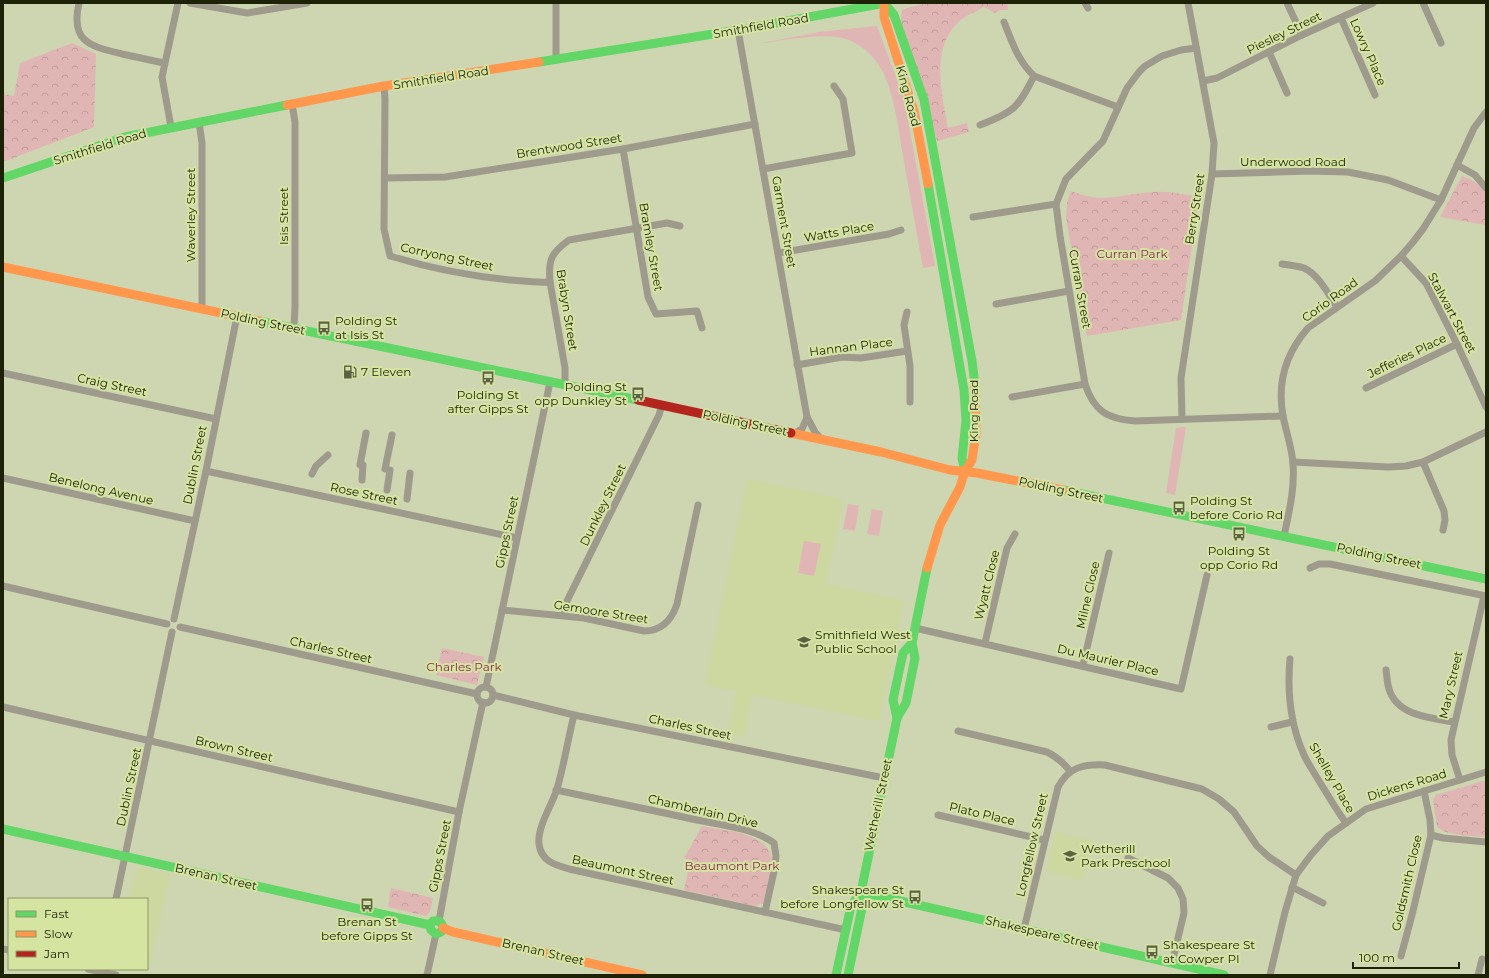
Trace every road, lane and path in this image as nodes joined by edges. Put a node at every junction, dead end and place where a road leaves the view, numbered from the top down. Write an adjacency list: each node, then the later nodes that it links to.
1 (78, 3): 19 (street)
2 (178, 3): 19 (street)
3 (190, 3): 4 (street)
4 (307, 3)
5 (556, 3): 18 (street)
6 (884, 3): 13 (main road, Smithfield Road); 84 (main road, King Road); 84 (main road, King Road)
7 (1188, 3): 16 (street, Berry Street)
8 (1287, 3): 14 (street)
9 (1373, 3): 11 (street, Piesley Street)
10 (1423, 3): 15 (street)
11 (1341, 18): 14 (street, Piesley Street); 25 (street, Lowry Place)
12 (1004, 22): 20 (street)
13 (738, 30): 18 (main road, Smithfield Road); 30 (street, Garment Street)
14 (1302, 35): 17 (street, Piesley Street)
15 (1441, 43)
16 (1196, 48): 21 (street, Berry Street); 27 (street)
17 (1268, 52): 21 (street, Piesley Street); 24 (street)
18 (556, 60): 22 (main road, Smithfield Road)
19 (164, 63): 32 (street)
20 (1034, 76): 27 (street); 31 (street)
21 (1203, 81): 36 (street, Berry Street)
22 (384, 86): 26 (main road, Smithfield Road); 38 (street, Corryong Street)
23 (834, 86): 35 (street)
24 (1288, 93)
25 (1375, 95)
26 (292, 104): 29 (main road, Smithfield Road); 57 (street, Isis Street)
27 (1118, 107): 41 (street)
28 (1486, 112): 34 (street, Corio Road)
29 (199, 122): 32 (main road, Smithfield Road); 54 (street, Waverley Street)
30 (755, 124): 33 (street, Brentwood Street); 35 (street, Garment Street)
31 (980, 125)
32 (171, 127): 37 (main road, Smithfield Road)
33 (623, 149): 38 (street, Brentwood Street); 44 (street, Bramley Street)
34 (1457, 165): 39 (street); 40 (street, Corio Road)
35 (763, 168): 46 (street, Garment Street)
36 (1212, 174): 40 (street, Underwood Road); 74 (street, Berry Street)
37 (3, 178)
38 (386, 178): 50 (street, Corryong Street)
39 (1486, 188)
40 (1441, 200): 47 (street, Corio Road)
41 (1056, 204): 42 (street); 51 (street, Curran Street)
42 (973, 217)
43 (680, 226): 44 (street, Brabyn Street)
44 (636, 228): 50 (street, Brabyn Street); 58 (street, Bramley Street)
45 (901, 230): 46 (street, Watts Place)
46 (779, 253): 61 (street, Garment Street)
47 (1401, 256): 53 (street, Corio Road); 59 (street, Stalwart Street)
48 (1282, 264): 53 (street)
49 (3, 267): 54 (main road, Polding Street)
50 (550, 282): 65 (street, Brabyn Street)
51 (1069, 291): 52 (street); 64 (street, Curran Street)
52 (996, 304)
53 (1337, 307): 71 (street, Corio Road)
54 (202, 308): 56 (main road, Polding Street)
55 (907, 312): 60 (street, Hannan Place)
56 (237, 316): 57 (main road, Polding Street); 73 (street, Dublin Street)
57 (294, 328): 63 (main road, Polding Street)
58 (702, 328)
59 (1457, 344): 66 (street, Jefferies Place); 70 (street, Stalwart Street)
60 (907, 351): 61 (street, Hannan Place); 68 (street, Hannan Place)
61 (798, 365): 72 (street, Garment Street)
62 (3, 373): 73 (street, Craig Street)
63 (550, 382): 65 (main road, Polding Street); 96 (street, Gipps Street)
64 (1085, 384): 67 (street); 74 (street, Curran Street)
65 (565, 385): 69 (main road, Polding Street)
66 (1366, 388)
67 (1012, 397)
68 (910, 402)
69 (662, 405): 77 (main road, Polding Street); 104 (street, Dunkley Street)
70 (1486, 407)
71 (1283, 416): 74 (street, Curran Street); 81 (street, Corio Road)
72 (807, 418): 77 (street); 79 (street, Garment Street)
73 (216, 419): 83 (street, Dublin Street)
74 (1182, 419)
75 (1486, 432): 82 (street)
76 (366, 433): 88 (street)
77 (793, 434): 79 (main road, Polding Street)
78 (392, 435): 89 (street)
79 (821, 440): 84 (main road, Polding Street)
80 (328, 455): 86 (street)
81 (1293, 462): 82 (street); 95 (street, Corio Road)
82 (1423, 462): 93 (street)
83 (206, 471): 92 (street, Dublin Street); 96 (street, Rose Street)
84 (965, 471): 95 (main road, Polding Street); 108 (main road, Wetherill Street)
85 (410, 473): 90 (street)
86 (312, 474)
87 (3, 478): 92 (street, Benelong Avenue)
88 (362, 480)
89 (387, 490)
90 (407, 499)
91 (698, 505): 104 (street, Gemoore Street)
92 (195, 522): 105 (street, Dublin Street)
93 (1443, 530)
94 (1016, 534): 111 (street, Wyatt Close)
95 (1284, 536): 100 (main road, Polding Street)
96 (517, 538): 103 (street, Gipps Street)
97 (1109, 552): 113 (street, Milne Close)
98 (1310, 568): 102 (street)
99 (1207, 576): 113 (street, Du Maurier Place)
100 (1486, 579)
101 (3, 586): 106 (street)
102 (1485, 596): 123 (street, Mary Street)
103 (502, 610): 104 (street, Gemoore Street); 115 (street, Gipps Street)
104 (564, 615)
105 (174, 619): 106 (street); 107 (street)
106 (167, 624): 109 (street)
107 (180, 628): 109 (street); 116 (street, Charles Street)
108 (915, 628): 110 (main road, Wetherill Street); 111 (street, Du Maurier Place)
109 (172, 632): 126 (street, Dublin Street)
110 (912, 643): 121 (main road, Wetherill Street); 121 (main road, Wetherill Street)
111 (985, 643): 113 (street, Du Maurier Place)
112 (1290, 659): 122 (street, Shelley Place)
113 (1083, 665)
114 (1386, 670): 123 (street)
115 (486, 687): 116 (street); 117 (street)
116 (477, 694): 118 (street)
117 (493, 695): 118 (street); 120 (street, Charles Street)
118 (483, 702): 133 (street, Gipps Street)
119 (3, 707): 126 (street, Brown Street)
120 (574, 714): 129 (street, Charles Street); 131 (street, Beaumont Street)
121 (897, 718): 129 (main road, Wetherill Street)
122 (1292, 722): 124 (street); 135 (street, Shelley Place)
123 (1454, 722): 130 (street, Mary Street)
124 (1271, 727)
125 (958, 731): 127 (street)
126 (150, 741): 133 (street, Brown Street); 140 (street, Dublin Street)
127 (1070, 771): 138 (street, Longfellow Street); 142 (street)
128 (1486, 772): 130 (street, Dickens Road)
129 (884, 778): 144 (main road, Wetherill Street)
130 (1460, 780): 132 (street, Dickens Road)
131 (556, 790): 147 (street, Chamberlain Drive); 147 (street, Beaumont Street)
132 (1424, 791): 135 (street, Dickens Road); 137 (street, Goldsmith Close)
133 (459, 812): 148 (street, Gipps Street)
134 (938, 815): 138 (street, Plato Place)
135 (1346, 823): 142 (street, Dickens Road)
136 (3, 829): 140 (main road, Brenan Street)
137 (1431, 835): 139 (street); 153 (street, Goldsmith Close)
138 (1044, 840): 150 (street, Longfellow Street)
139 (1486, 842)
140 (125, 857): 145 (street, Dublin Street); 149 (main road, Brenan Street)
141 (1128, 858): 155 (street)
142 (1296, 875): 143 (street, Dickens Road)
143 (1292, 887): 146 (street); 164 (street, Dickens Road)
144 (861, 892): 150 (main road, Shakespeare Street); 151 (main road, Wetherill Street); 162 (main road, Wetherill Street)
145 (116, 898)
146 (1323, 903)
147 (765, 912): 151 (street, Beaumont Street)
148 (441, 924): 149 (main road); 152 (main road); 160 (main road, Brenan Street)
149 (430, 925): 152 (main road)
150 (1024, 929): 155 (main road, Shakespeare Street)
151 (846, 930): 161 (main road, Wetherill Street)
152 (436, 934): 159 (street)
153 (1401, 956)
154 (1482, 959): 165 (street)
155 (1172, 963): 157 (main road, Shakespeare Street)
156 (102, 972): 158 (street)
157 (1214, 974): 163 (main road, Shakespeare Street)
158 (116, 975)
159 (427, 975)
160 (642, 975)
161 (836, 975)
162 (848, 975)
163 (1224, 975)
164 (1270, 975)
165 (1478, 975)

